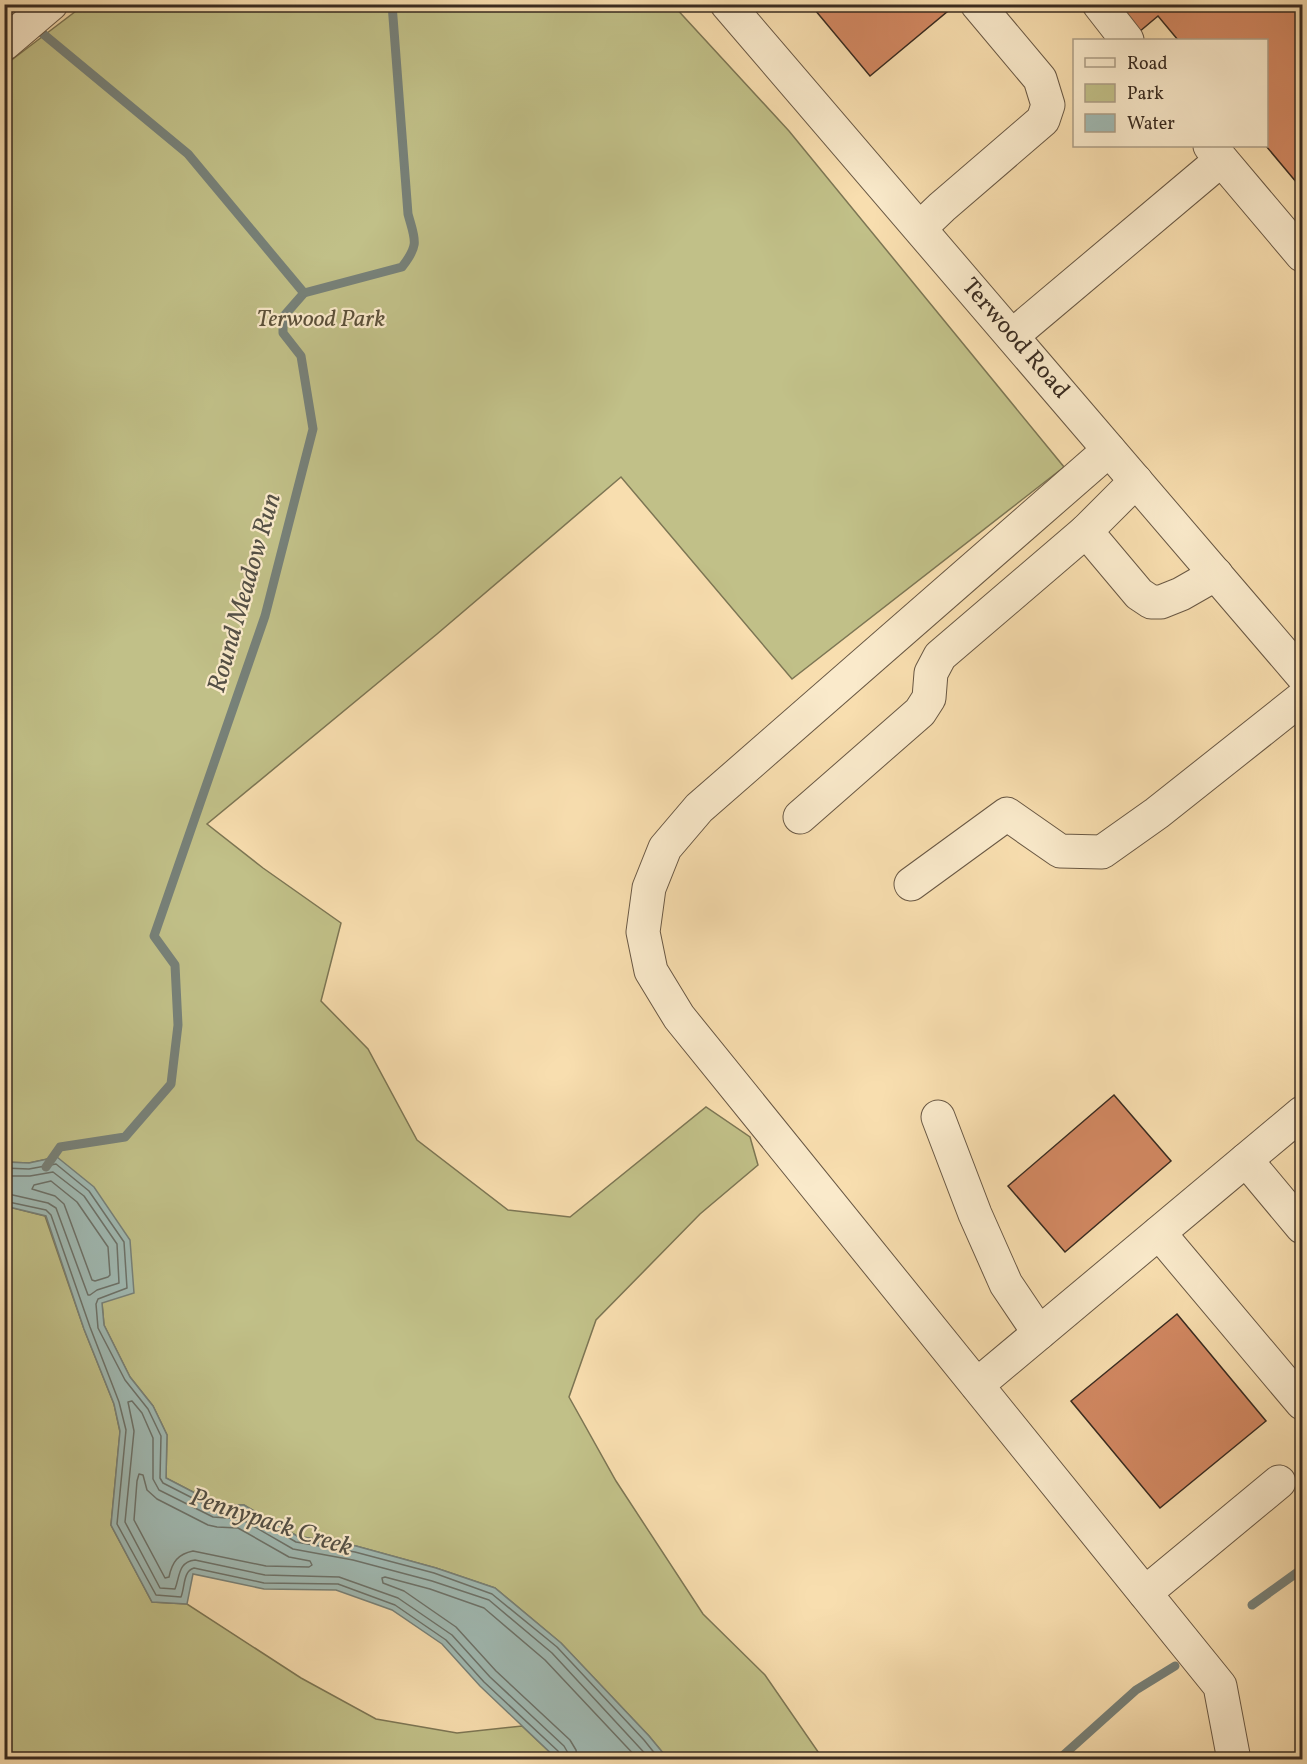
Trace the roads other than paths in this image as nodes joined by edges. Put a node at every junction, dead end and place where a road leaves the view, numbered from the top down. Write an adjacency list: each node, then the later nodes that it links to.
1 (51, 4): 6 (street)
2 (727, 4): 8 (street, Terwood Road)
3 (977, 4): 8 (street)
4 (1099, 4): 5 (street)
5 (1126, 39)
6 (6, 42)
7 (1216, 153): 9 (street); 10 (street)
8 (920, 228): 10 (street, Terwood Road)
9 (1302, 255)
10 (1012, 336): 11 (street, Terwood Road)
11 (1109, 450): 12 (street, Terwood Road); 25 (street)
12 (1136, 481): 13 (street); 14 (street, Terwood Road)
13 (1086, 531): 14 (street); 17 (street)
14 (1216, 574): 15 (street, Terwood Road)
15 (1302, 675)
16 (1302, 699): 18 (street)
17 (800, 817)
18 (911, 884)
19 (1302, 1113): 21 (street)
20 (938, 1117): 24 (street)
21 (1246, 1160): 22 (street); 23 (street)
22 (1302, 1227)
23 (1159, 1233): 24 (street); 26 (street)
24 (1038, 1333): 25 (street)
25 (977, 1385): 28 (street)
26 (1302, 1403)
27 (1279, 1482): 28 (street)
28 (1145, 1593): 29 (street)
29 (1234, 1760)

